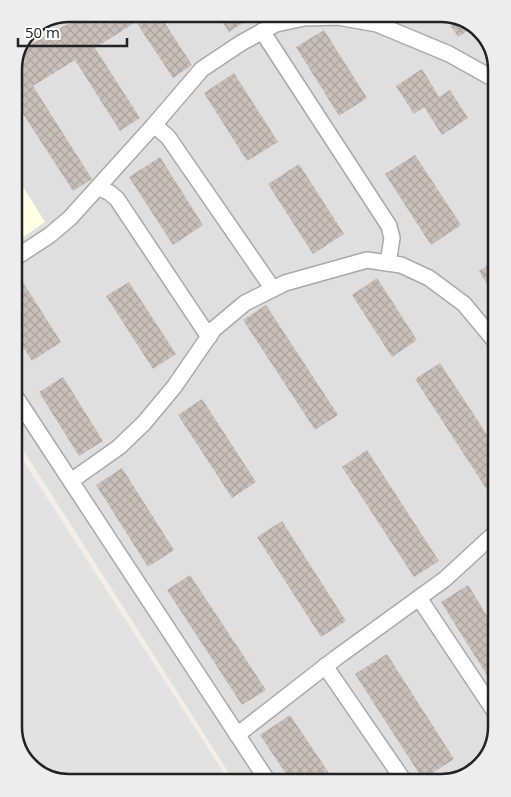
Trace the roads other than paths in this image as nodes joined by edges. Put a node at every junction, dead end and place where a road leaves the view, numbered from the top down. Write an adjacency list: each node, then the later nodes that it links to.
1 (283, 23): 3 (street)
2 (368, 23): 4 (street)
3 (262, 31): 5 (street); 8 (street)
4 (488, 76)
5 (154, 125): 6 (street); 9 (street)
6 (98, 187): 7 (street); 11 (street)
7 (23, 253)
8 (388, 263): 9 (street); 10 (street)
9 (273, 289): 11 (street)
10 (488, 333)
11 (209, 337): 13 (street)
12 (22, 407): 13 (street)
13 (70, 481): 18 (street)
14 (488, 540): 15 (street)
15 (419, 598): 16 (street); 17 (street)
16 (326, 666): 18 (street); 20 (street)
17 (488, 702)
18 (237, 735): 19 (street)
19 (262, 774)
20 (399, 774)

